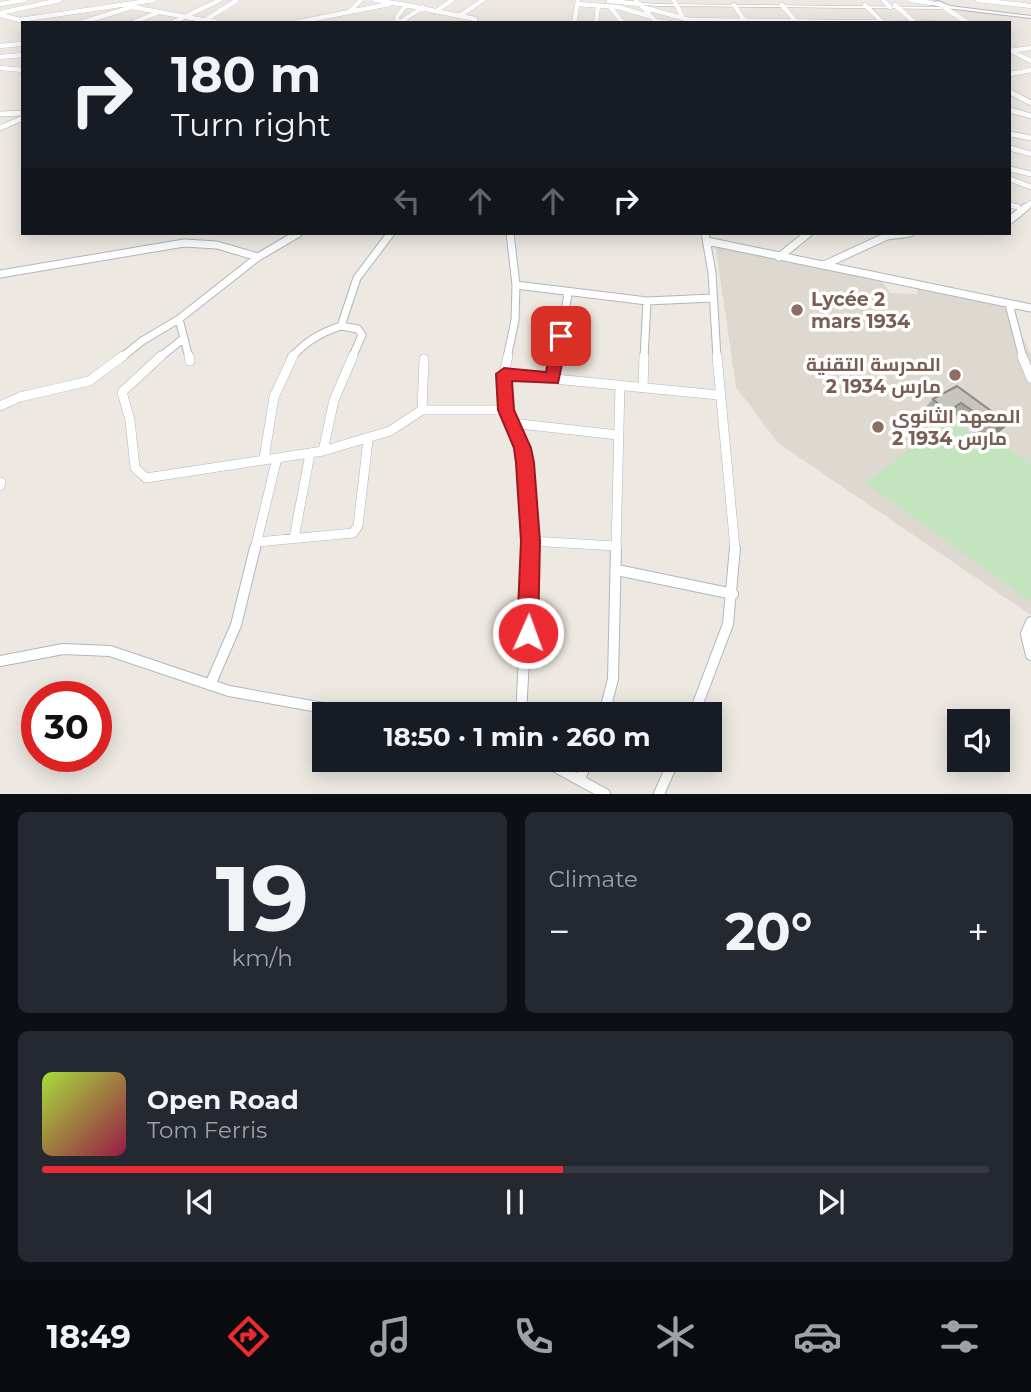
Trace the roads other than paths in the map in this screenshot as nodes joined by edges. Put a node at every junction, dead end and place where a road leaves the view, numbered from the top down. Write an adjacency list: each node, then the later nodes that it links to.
1 (28, 0): 22 (street)
2 (60, 0): 41 (street)
3 (155, 0): 33 (street); 41 (street)
4 (220, 0): 44 (street)
5 (237, 0): 53 (street)
6 (361, 0): 39 (street)
7 (375, 0): 23 (street)
8 (399, 0): 23 (street)
9 (452, 0): 37 (street)
10 (483, 0): 42 (street)
11 (591, 0): 24 (street)
12 (635, 0): 24 (street)
13 (663, 0): 20 (street)
14 (883, 0): 31 (street)
15 (910, 0): 21 (street)
16 (953, 0): 28 (main road)
17 (978, 0): 18 (street)
18 (1006, 2): 32 (street); 40 (street)
19 (578, 3): 29 (street); 58 (street)
20 (677, 3): 24 (street); 27 (street); 45 (street)
21 (932, 3): 28 (main road); 31 (street)
22 (0, 4)
23 (391, 4): 26 (street); 39 (street)
24 (640, 4): 36 (street)
25 (780, 4): 27 (street); 30 (street); 64 (street)
26 (406, 5): 34 (street); 55 (street)
27 (735, 5): 63 (street)
28 (945, 5): 31 (street); 40 (main road); 43 (main road); 67 (street)
29 (598, 6): 35 (street); 59 (street)
30 (866, 6): 31 (street); 65 (street)
31 (893, 6): 66 (street)
32 (1031, 6)
33 (132, 7): 38 (street); 46 (street)
34 (423, 7): 37 (street); 56 (street)
35 (610, 7): 47 (street); 60 (street)
36 (646, 8): 45 (street); 47 (street)
37 (438, 10): 42 (street)
38 (159, 12): 44 (street); 51 (street)
39 (349, 12): 54 (street)
40 (1012, 13): 43 (main road)
41 (0, 14)
42 (461, 15): 57 (street)
43 (1031, 16)
44 (185, 17): 52 (street); 53 (street)
45 (683, 18): 48 (street)
46 (92, 19): 49 (street); 50 (street)
47 (654, 19)
48 (689, 20): 61 (street); 62 (street)
49 (86, 21)
50 (98, 21)
51 (137, 21)
52 (176, 21)
53 (204, 21)
54 (304, 21)
55 (398, 21)
56 (402, 21)
57 (474, 21)
58 (574, 21)
59 (596, 21)
60 (621, 21)
61 (692, 21)
62 (718, 21)
63 (746, 21)
64 (795, 21)
65 (882, 21)
66 (913, 21)
67 (965, 21)
68 (21, 44): 70 (street)
69 (21, 45): 75 (street)
70 (0, 46)
71 (1031, 48): 72 (street)
72 (1011, 50)
73 (1011, 51): 77 (street)
74 (21, 55): 75 (street)
75 (9, 56): 76 (street); 78 (street)
76 (0, 57)
77 (1031, 61)
78 (0, 63)
79 (0, 68): 80 (street)
80 (21, 70)
81 (1031, 70): 82 (street)
82 (1011, 74)
83 (1011, 93): 84 (street)
84 (1031, 103)
85 (1011, 110): 88 (street)
86 (0, 114): 87 (street)
87 (21, 116)
88 (1031, 116)
89 (21, 117): 90 (street)
90 (0, 128)
91 (1011, 134): 92 (street)
92 (1031, 138)
93 (1011, 148): 94 (street)
94 (1029, 154): 96 (street)
95 (1011, 169): 96 (street)
96 (1023, 172): 97 (street)
97 (1031, 174)
98 (1011, 179): 99 (street)
99 (1031, 187)
100 (1031, 203): 103 (street)
101 (1011, 205): 102 (street)
102 (1018, 207)
103 (1011, 219)
104 (296, 235): 111 (street)
105 (389, 235): 122 (street)
106 (510, 235): 115 (street)
107 (706, 235): 110 (street)
108 (806, 235): 112 (street)
109 (884, 235): 113 (street)
110 (707, 241): 112 (street); 117 (street)
111 (258, 257): 114 (street); 121 (street)
112 (779, 257): 113 (street)
113 (824, 265): 119 (street)
114 (0, 274)
115 (516, 285): 116 (street); 126 (street)
116 (568, 294): 118 (street); 128 (street)
117 (713, 298): 118 (street); 131 (street)
118 (647, 301): 130 (street)
119 (1009, 304): 120 (street); 127 (street)
120 (1031, 308)
121 (179, 320): 123 (street); 132 (street)
122 (341, 326): 138 (street); 141 (street)
123 (184, 338): 125 (street); 141 (street)
124 (424, 359): 133 (street)
125 (190, 360)
126 (504, 374): 128 (street); 134 (street)
127 (1031, 378)
128 (553, 379): 129 (street)
129 (620, 385): 130 (street); 136 (street)
130 (643, 388): 131 (street)
131 (719, 395): 147 (street)
132 (0, 407)
133 (422, 410): 134 (street); 137 (street)
134 (506, 410): 135 (street)
135 (511, 423): 136 (street); 143 (street)
136 (618, 435): 145 (street)
137 (368, 440): 138 (street); 142 (street)
138 (323, 451): 139 (street)
139 (310, 454): 140 (street); 142 (street)
140 (277, 458): 141 (street); 144 (street)
141 (264, 459)
142 (294, 538): 144 (street)
143 (530, 541): 145 (street); 152 (street)
144 (257, 542): 151 (street)
145 (616, 546): 146 (street)
146 (617, 570): 147 (street); 153 (street)
147 (733, 594): 154 (street)
148 (1031, 622): 149 (street)
149 (1031, 655)
150 (0, 662): 151 (street)
151 (210, 685): 155 (street)
152 (522, 702)
153 (607, 702)
154 (699, 702)
155 (312, 707)
156 (565, 772): 159 (street)
157 (582, 772): 159 (street)
158 (669, 772): 161 (street)
159 (579, 780): 160 (street)
160 (605, 793)
161 (659, 793)

